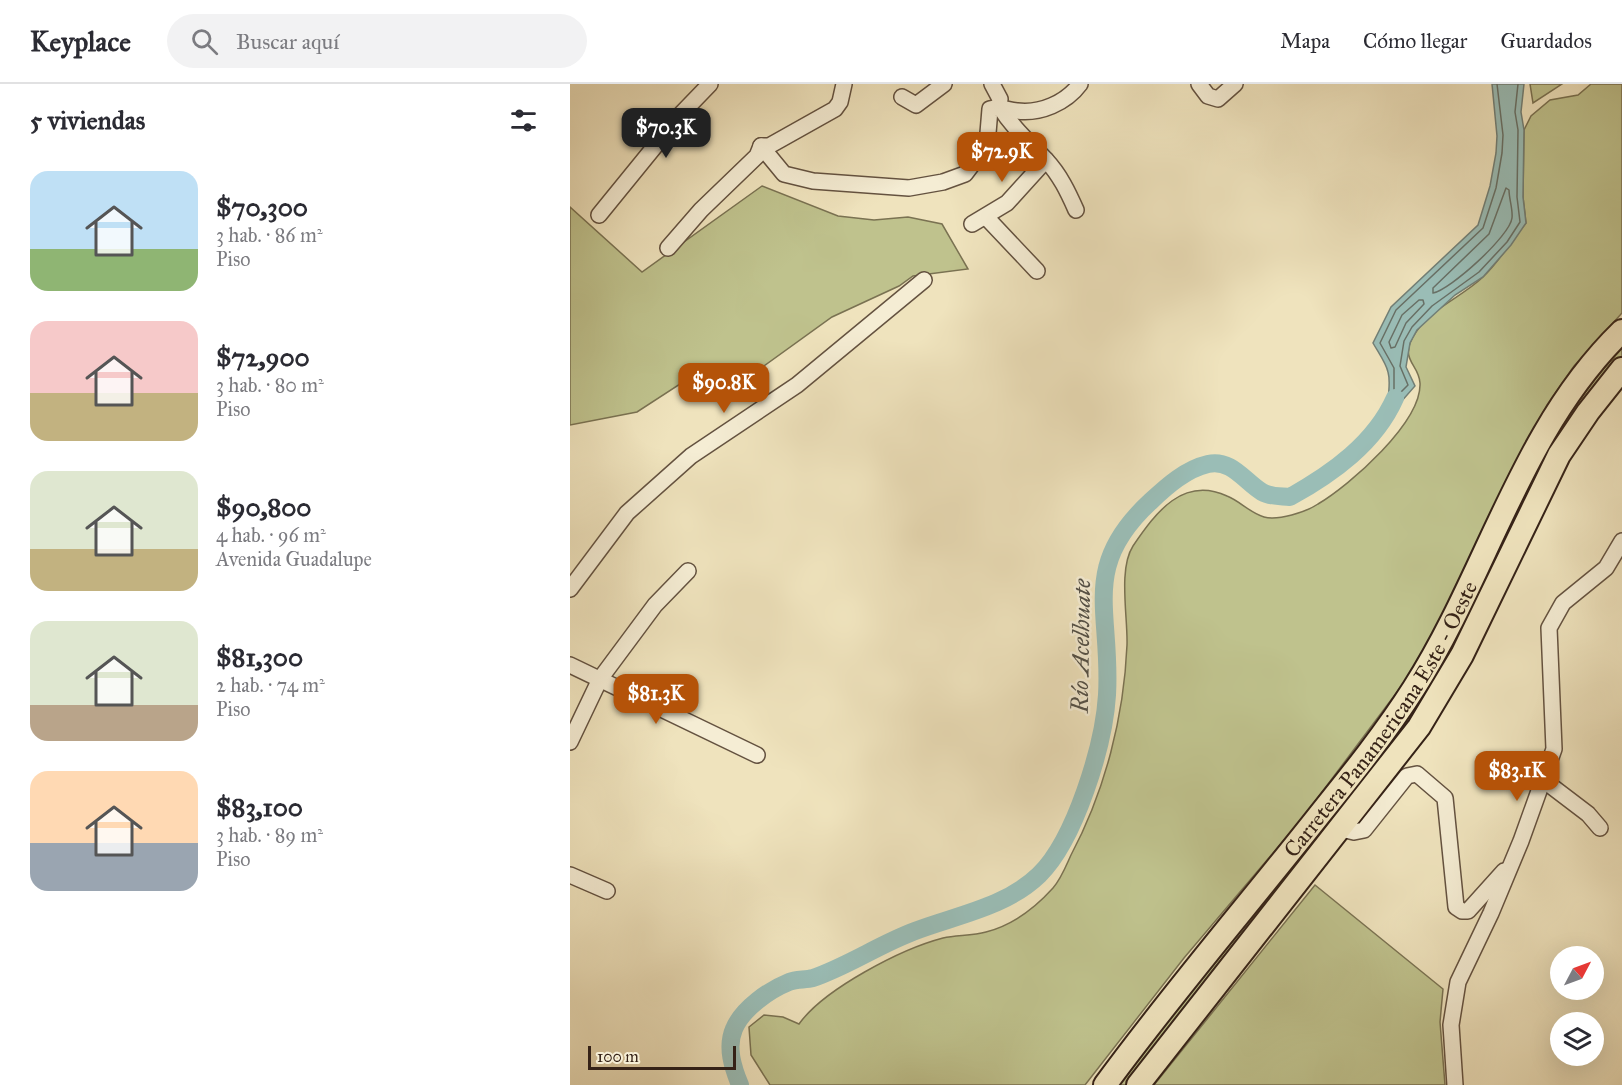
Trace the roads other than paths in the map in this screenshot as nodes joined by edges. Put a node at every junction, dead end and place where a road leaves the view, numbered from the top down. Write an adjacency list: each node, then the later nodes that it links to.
1 (710, 84): 13 (street)
2 (844, 84): 10 (street)
3 (944, 84): 8 (street)
4 (992, 84): 9 (street)
5 (1080, 84): 9 (street)
6 (1199, 84): 7 (street)
7 (1235, 84)
8 (902, 97)
9 (999, 106): 10 (street); 11 (street)
10 (761, 146): 16 (street)
11 (1046, 160): 12 (street); 14 (street)
12 (1076, 210)
13 (598, 215)
14 (986, 217): 15 (street); 17 (street)
15 (972, 224)
16 (668, 248)
17 (1037, 271)
18 (924, 280): 25 (street)
19 (1622, 331): 22 (highway, Carretera Panamericana Este - Oeste)
20 (1622, 369): 23 (highway, Carretera Panamericana Este - Oeste)
21 (1622, 541): 32 (street)
22 (1483, 555): 23 (highway); 26 (highway, Carretera Panamericana Este - Oeste)
23 (1505, 566): 27 (highway, Carretera Panamericana Este - Oeste)
24 (688, 571): 29 (street)
25 (572, 582)
26 (1466, 593): 27 (highway); 38 (highway, Carretera Panamericana Este - Oeste)
27 (1488, 602): 33 (highway, Carretera Panamericana Este - Oeste)
28 (570, 665): 29 (street)
29 (600, 679): 30 (street); 31 (street)
30 (570, 742)
31 (757, 755)
32 (1542, 779): 34 (street); 35 (street)
33 (1341, 828): 35 (street); 39 (highway, Carretera Panamericana Este - Oeste)
34 (1600, 828)
35 (1513, 859): 40 (street)
36 (570, 875): 37 (street)
37 (607, 891)
38 (1105, 1085)
39 (1138, 1085)
40 (1455, 1085)

